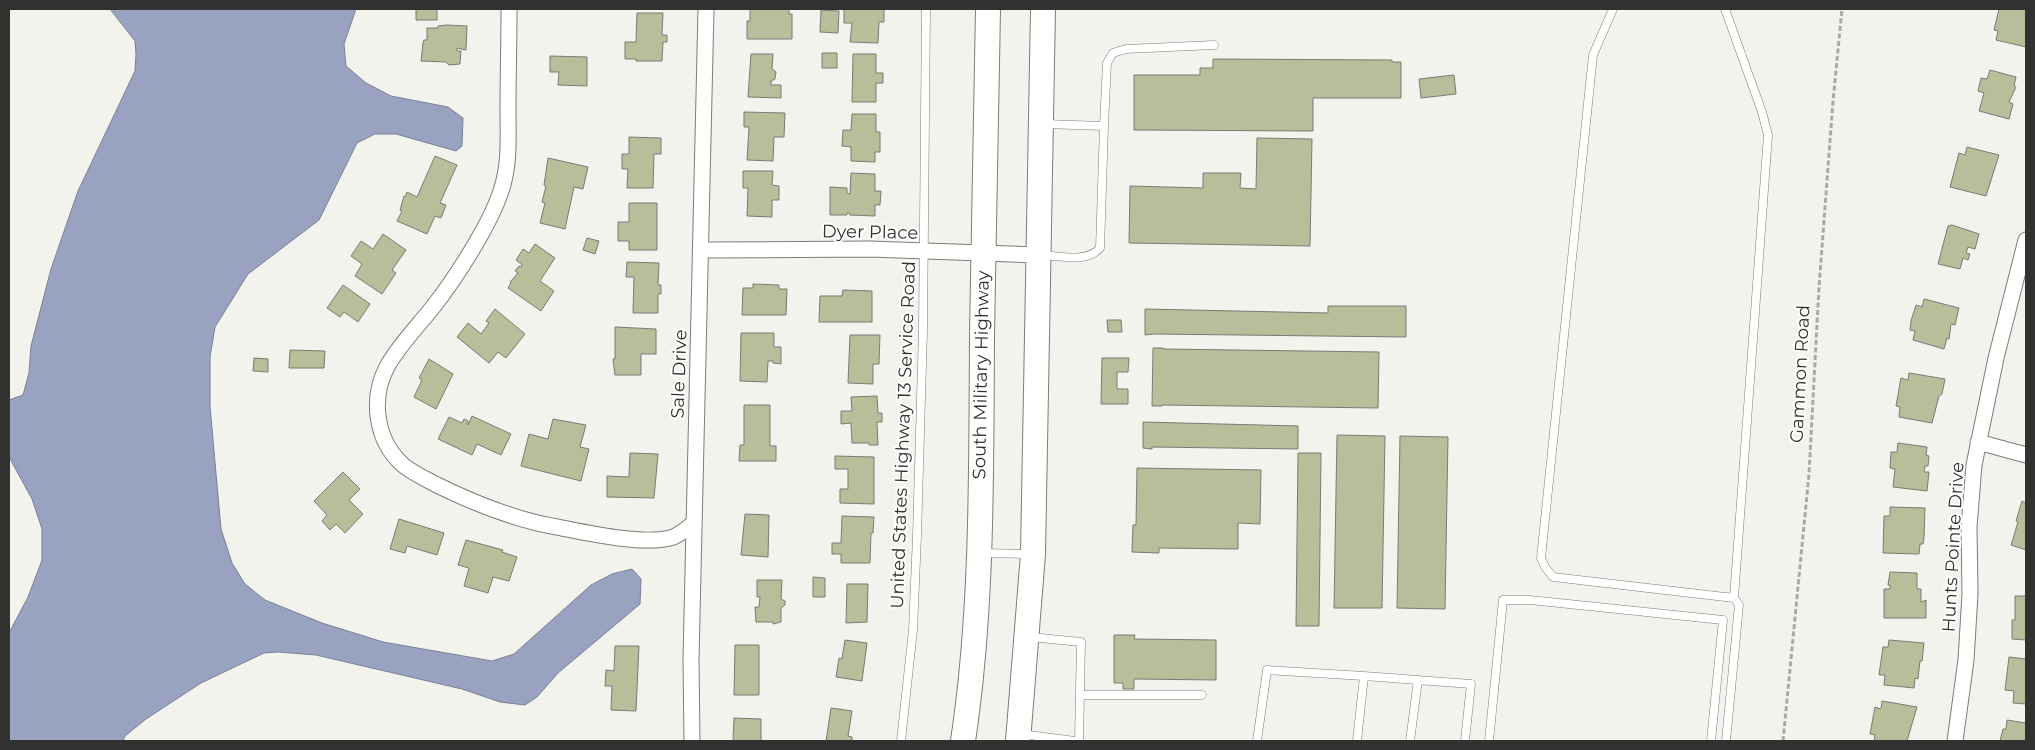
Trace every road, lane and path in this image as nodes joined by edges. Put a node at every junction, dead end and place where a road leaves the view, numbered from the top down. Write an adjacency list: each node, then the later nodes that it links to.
1 (509, 9): 19 (street)
2 (706, 9): 13 (street, Sale Drive)
3 (926, 9): 14 (lane, United States Highway 13 Service Road)
4 (988, 9): 15 (main road, South Military Highway)
5 (1043, 9): 10 (main road)
6 (1613, 9): 22 (lane)
7 (1725, 9): 22 (lane)
8 (1842, 9): 41 (path, Gammon Road)
9 (1214, 44): 11 (lane)
10 (1040, 124): 11 (lane); 16 (main road)
11 (1104, 126): 16 (lane)
12 (2026, 240): 17 (street, Hunts Pointe Drive)
13 (701, 250): 14 (street, Dyer Place); 19 (street, Sale Drive)
14 (923, 251): 15 (street, Dyer Place); 30 (lane, United States Highway 13 Service Road)
15 (982, 254): 16 (street, Dyer Place); 20 (main road, South Military Highway)
16 (1038, 255): 21 (main road)
17 (1978, 442): 18 (street); 42 (street, Hunts Pointe Drive)
18 (2026, 455)
19 (694, 523): 29 (street, Sale Drive)
20 (978, 552): 21 (lane); 31 (main road, South Military Highway)
21 (1033, 554): 23 (main road)
22 (1734, 598): 40 (lane)
23 (1028, 637): 26 (lane); 28 (main road)
24 (1364, 676): 25 (lane); 34 (lane); 35 (lane)
25 (1418, 680): 36 (lane); 37 (lane)
26 (1080, 695): 27 (lane); 33 (lane)
27 (1202, 695)
28 (1018, 738): 32 (lane)
29 (692, 741)
30 (901, 741)
31 (963, 741)
32 (1074, 741)
33 (1079, 741)
34 (1257, 741)
35 (1357, 741)
36 (1410, 741)
37 (1465, 741)
38 (1489, 741): 39 (lane)
39 (1711, 741)
40 (1726, 741)
41 (1783, 741)
42 (1955, 741)

